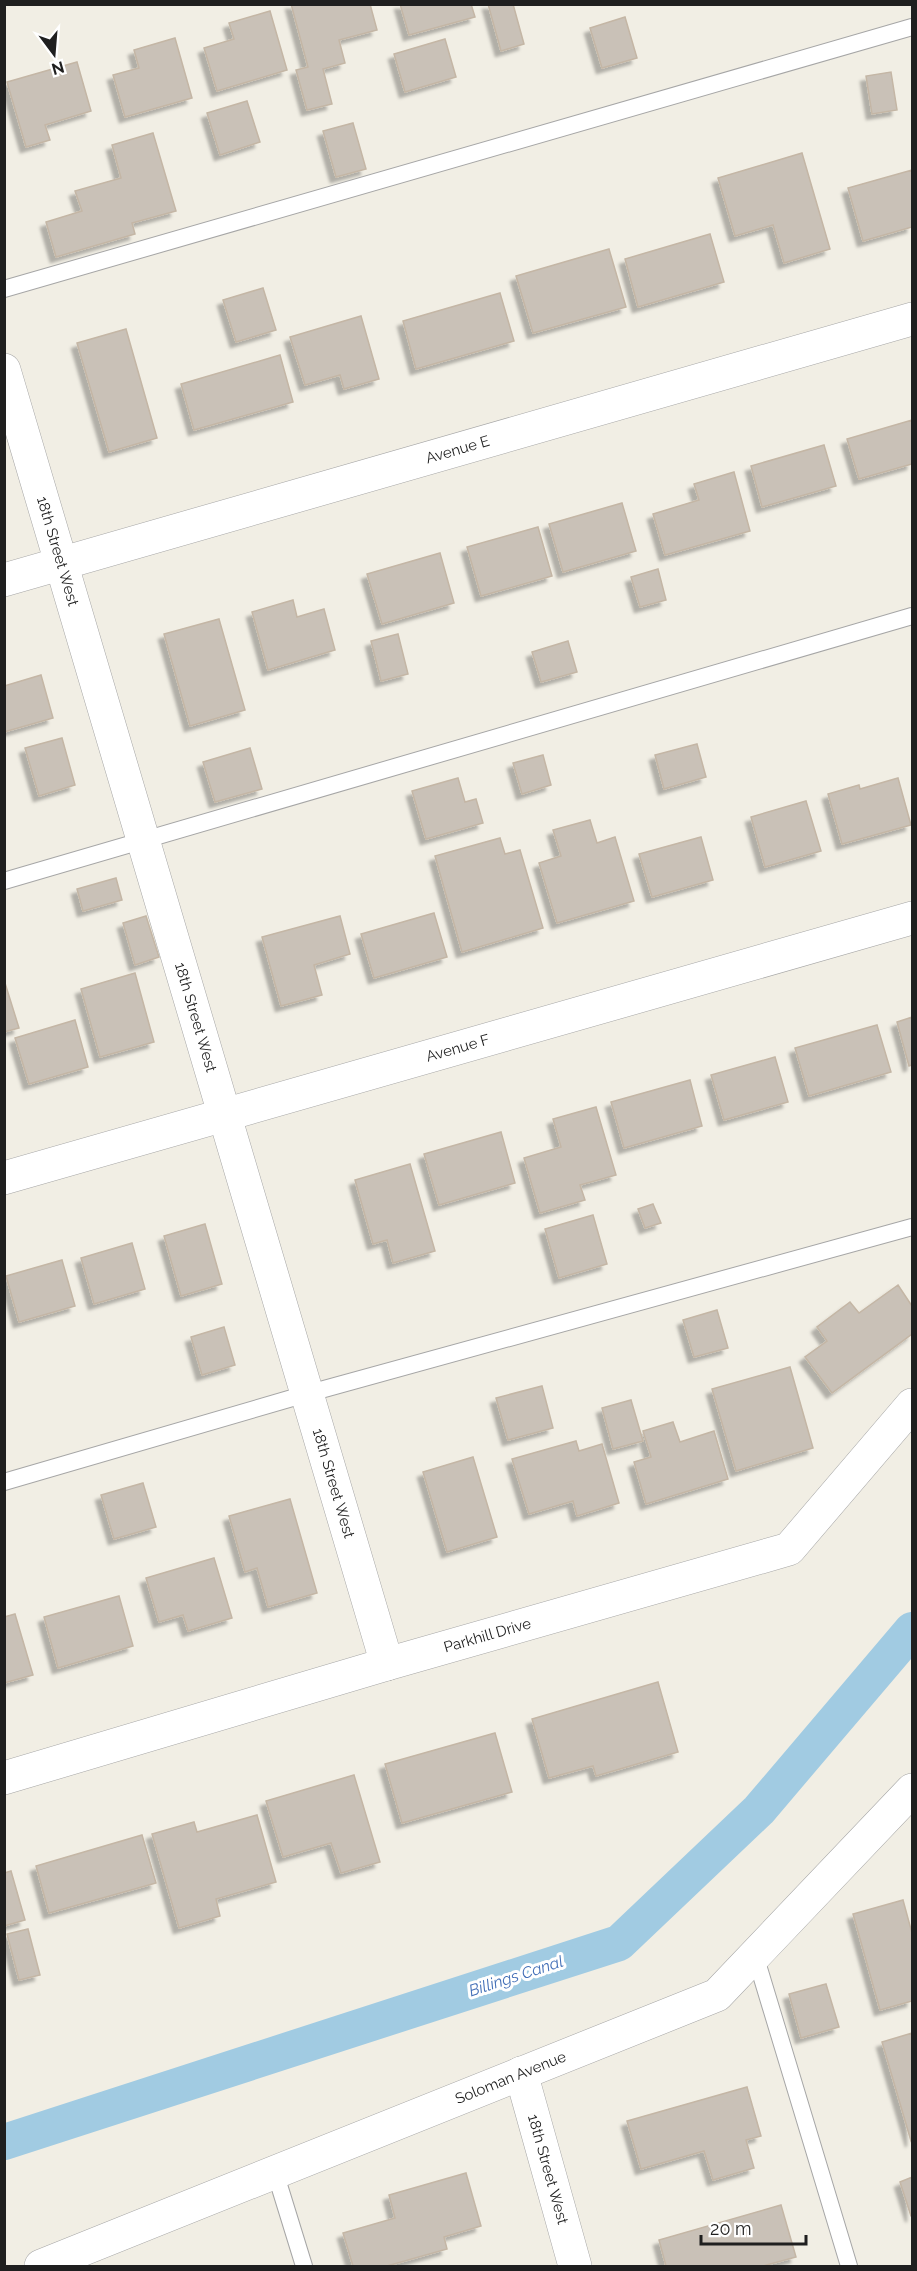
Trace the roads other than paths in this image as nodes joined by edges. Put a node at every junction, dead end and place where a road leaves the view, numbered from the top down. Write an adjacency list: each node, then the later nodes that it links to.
1 (912, 27): 2 (lane)
2 (4, 290)
3 (912, 319): 5 (street, Avenue E)
4 (4, 370): 5 (street, 18th Street West)
5 (62, 564): 6 (street, Avenue E); 8 (street, 18th Street West)
6 (4, 580)
7 (912, 616): 8 (lane)
8 (144, 840): 9 (lane); 11 (street, 18th Street West)
9 (4, 880)
10 (912, 918): 11 (street, Avenue F)
11 (224, 1115): 12 (street, Avenue F); 14 (street, 18th Street West)
12 (4, 1178)
13 (912, 1227): 14 (lane)
14 (306, 1394): 16 (lane); 17 (street, 18th Street West)
15 (912, 1405): 17 (street, Parkhill Drive)
16 (4, 1482)
17 (387, 1664): 18 (street, Parkhill Drive)
18 (4, 1778)
19 (912, 1790): 20 (street, Soloman Avenue)
20 (755, 1955): 21 (street, Soloman Avenue); 26 (lane)
21 (521, 2073): 22 (street, Soloman Avenue); 25 (street, 18th Street West)
22 (275, 2172): 23 (street, Soloman Avenue); 24 (lane)
23 (41, 2266)
24 (304, 2266)
25 (575, 2266)
26 (849, 2266)

